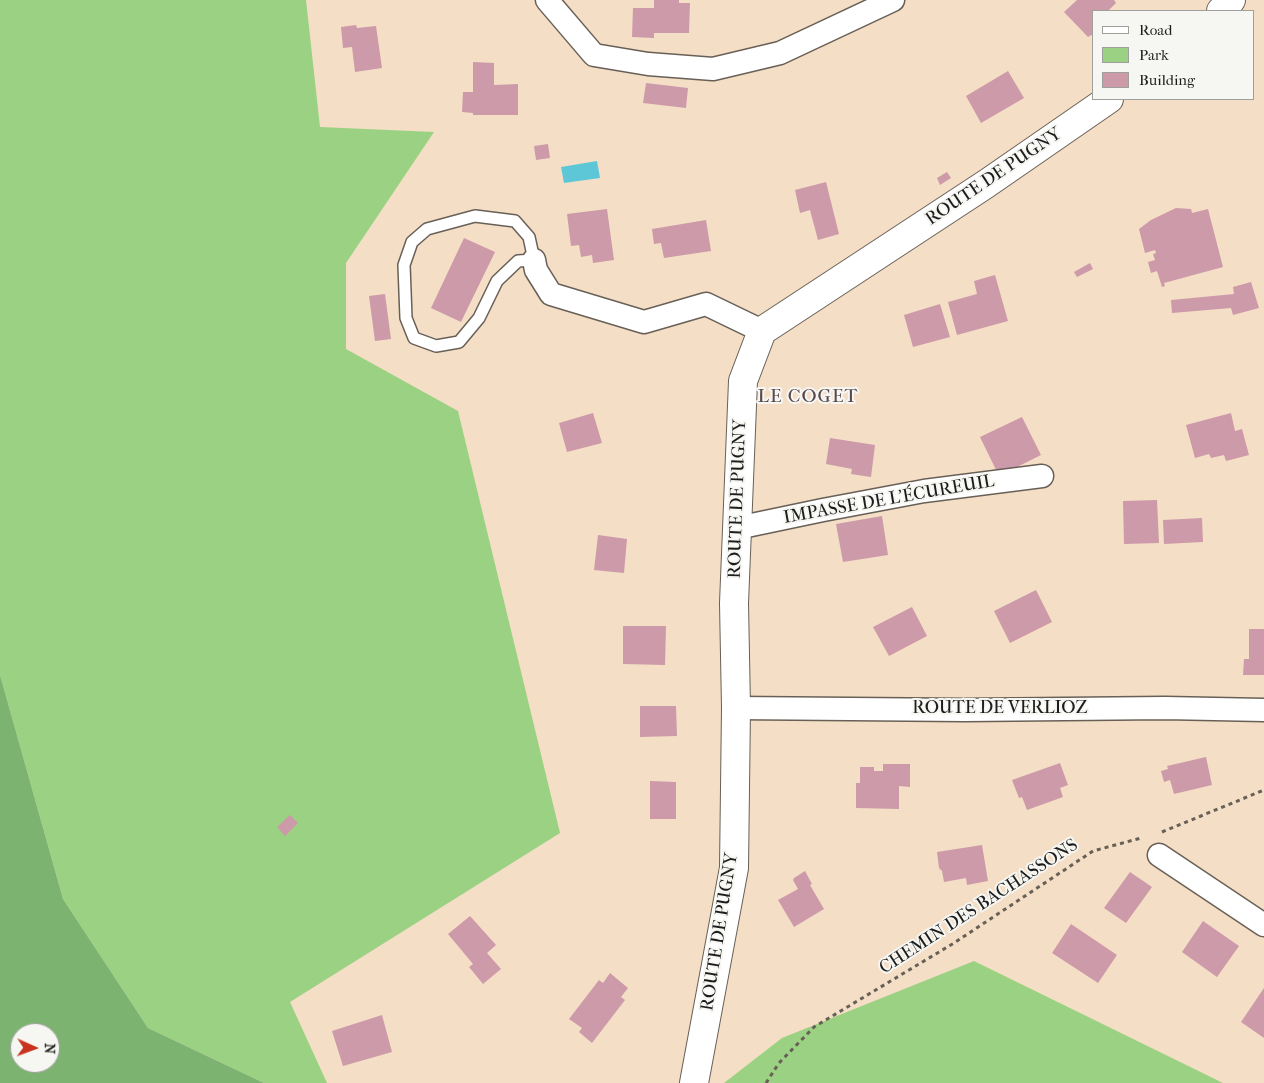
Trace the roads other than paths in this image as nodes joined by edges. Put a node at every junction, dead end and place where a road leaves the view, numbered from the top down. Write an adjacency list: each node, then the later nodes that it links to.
1 (547, 0): 2 (street)
2 (893, 0)
3 (1231, 0): 4 (street)
4 (1222, 10)
5 (1107, 100): 7 (street, ROUTE DE PUGNY)
6 (534, 260): 6 (lane); 7 (street)
7 (762, 331): 9 (street, ROUTE DE PUGNY)
8 (1042, 476): 9 (street, IMPASSE DE L'ÉCUREUIL)
9 (737, 528): 10 (street, ROUTE DE PUGNY)
10 (736, 708): 11 (street, ROUTE DE VERLIOZ); 14 (street, ROUTE DE PUGNY)
11 (1264, 710)
12 (1156, 845): 13 (street)
13 (1264, 925)
14 (694, 1083)

